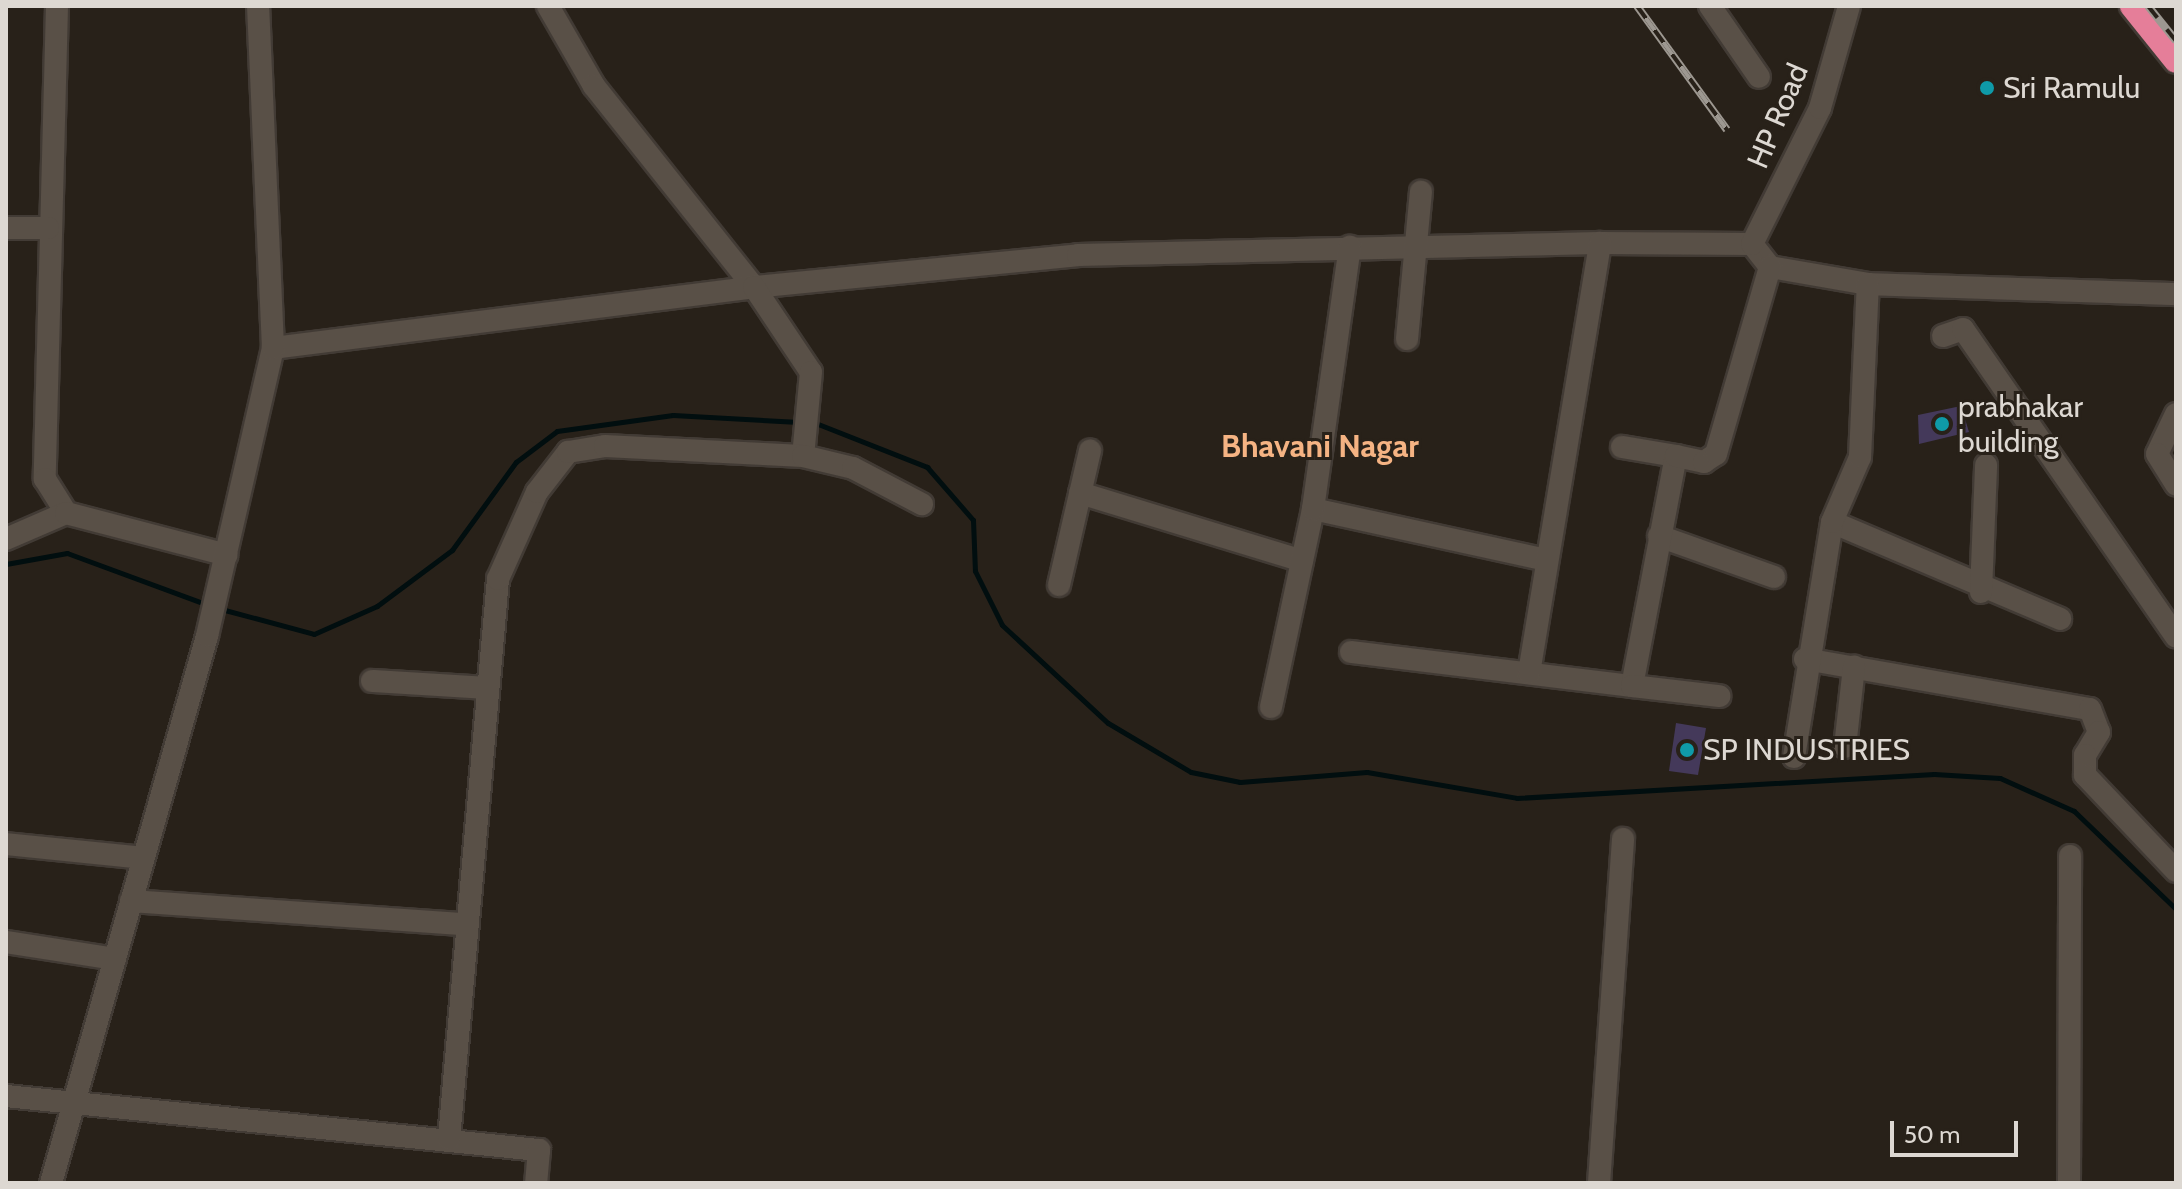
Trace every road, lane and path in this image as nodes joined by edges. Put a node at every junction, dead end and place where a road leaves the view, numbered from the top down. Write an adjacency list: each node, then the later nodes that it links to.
1 (57, 6): 11 (street)
2 (258, 6): 22 (street)
3 (548, 6): 18 (street)
4 (1710, 6): 8 (street)
5 (1849, 6): 13 (street, HP Road)
6 (2132, 6): 7 (highway)
7 (2176, 61)
8 (1759, 77)
9 (1421, 192): 14 (street)
10 (6, 228): 11 (street)
11 (48, 228): 33 (street)
12 (1600, 243): 13 (street); 14 (street); 38 (street)
13 (1752, 244): 16 (street)
14 (1416, 246): 15 (street); 21 (street)
15 (1350, 247): 18 (street); 32 (street)
16 (1770, 267): 17 (street); 27 (street)
17 (1868, 284): 19 (street); 34 (street)
18 (754, 287): 22 (street); 26 (street)
19 (2176, 294)
20 (1943, 336): 44 (street)
21 (1407, 339)
22 (273, 348): 37 (street)
23 (2176, 414): 29 (street)
24 (1622, 447): 27 (street)
25 (1090, 451): 30 (street)
26 (803, 456): 31 (street); 51 (street)
27 (1676, 456): 35 (street)
28 (1986, 465): 42 (street)
29 (2176, 484)
30 (1080, 493): 39 (street); 41 (street)
31 (922, 504)
32 (1313, 509): 38 (street); 39 (street)
33 (66, 513): 36 (street); 37 (street)
34 (1832, 522): 42 (street); 46 (street)
35 (1659, 536): 40 (street); 50 (street)
36 (6, 539)
37 (227, 555): 59 (street)
38 (1546, 560): 48 (street)
39 (1302, 561): 53 (street)
40 (1774, 577)
41 (1059, 585)
42 (1981, 592): 43 (street)
43 (2060, 619)
44 (2176, 637)
45 (1351, 652): 48 (street)
46 (1805, 659): 47 (street); 55 (street)
47 (1854, 667): 54 (street); 60 (street)
48 (1529, 673): 50 (street)
49 (372, 681): 51 (street)
50 (1632, 686): 52 (street)
51 (485, 688): 62 (street)
52 (1719, 696)
53 (1271, 707)
54 (1845, 747)
55 (1794, 757)
56 (1623, 839): 70 (street)
57 (6, 844): 59 (street)
58 (2070, 856): 71 (street)
59 (143, 858): 61 (street)
60 (2176, 871)
61 (131, 901): 62 (street); 64 (street)
62 (464, 924): 67 (street)
63 (6, 942): 64 (street)
64 (115, 959): 66 (street)
65 (6, 1096): 66 (street)
66 (71, 1105): 67 (street); 68 (street)
67 (449, 1139): 69 (street)
68 (51, 1183)
69 (536, 1183)
70 (1599, 1183)
71 (2069, 1183)

